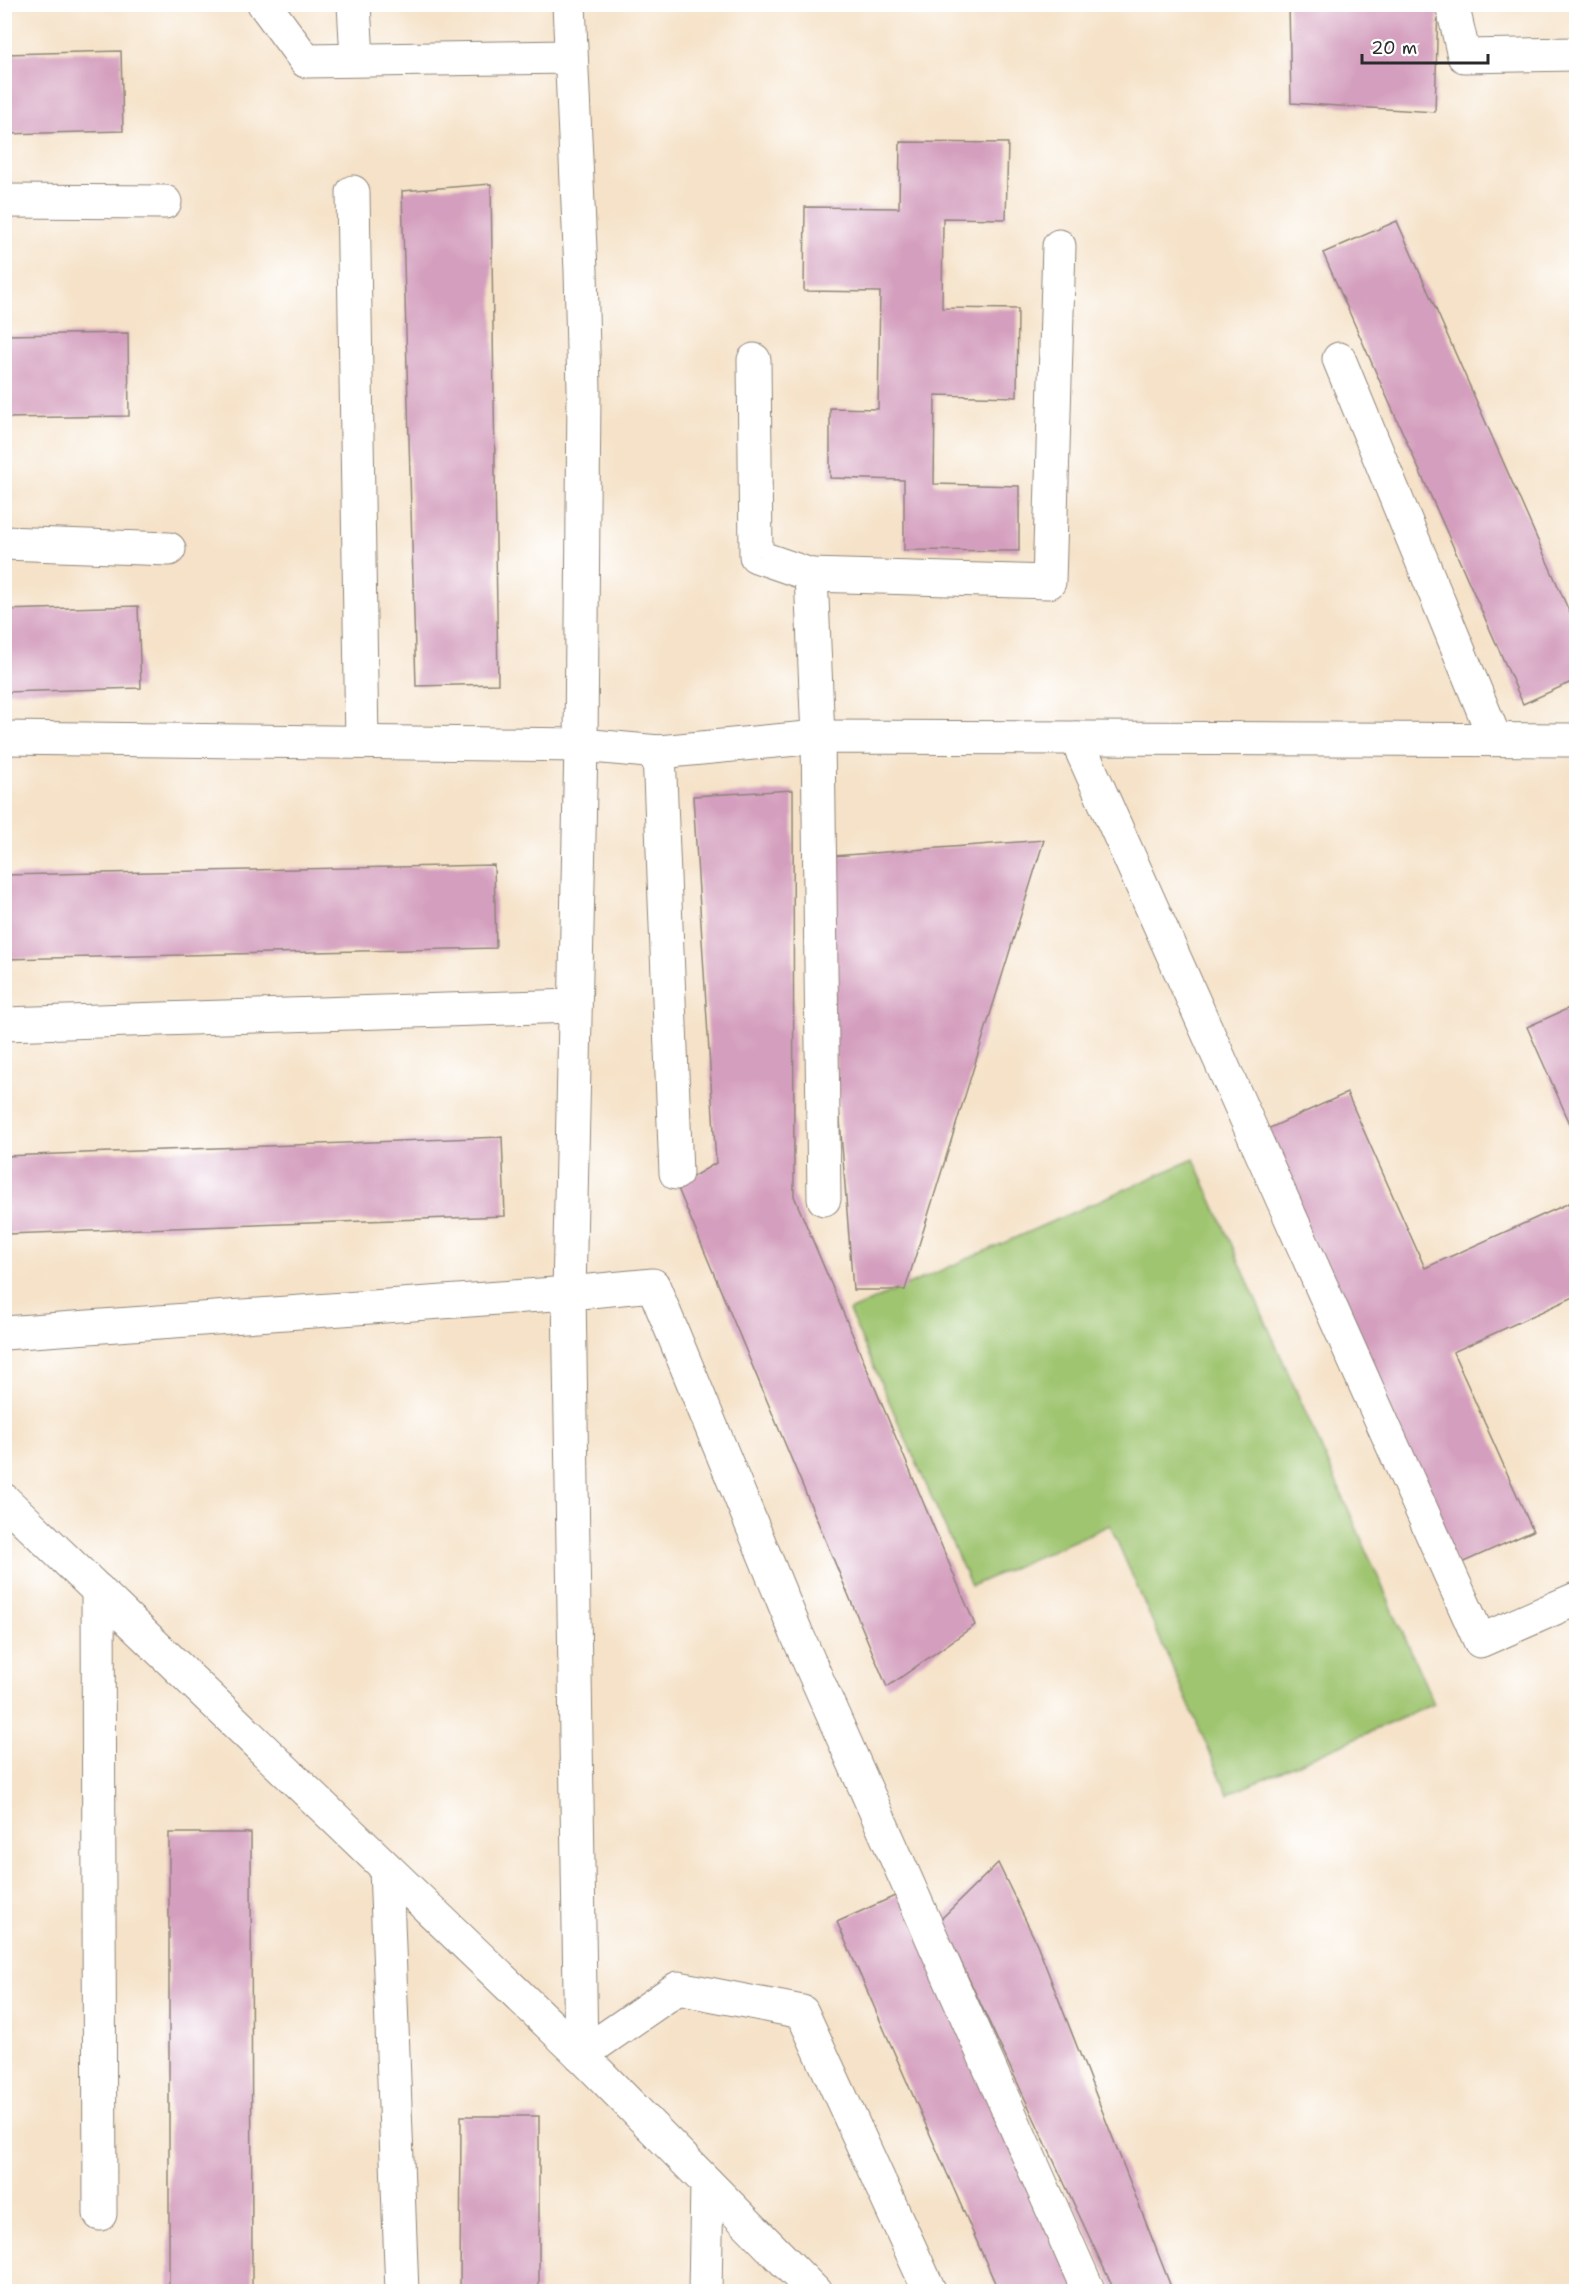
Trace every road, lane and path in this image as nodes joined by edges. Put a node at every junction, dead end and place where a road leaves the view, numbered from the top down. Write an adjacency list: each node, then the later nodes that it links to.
1 (264, 4): 7 (street)
2 (354, 4): 7 (street)
3 (569, 4): 6 (street)
4 (1452, 4): 5 (street)
5 (1576, 54)
6 (570, 57): 7 (street); 23 (street)
7 (357, 59)
8 (353, 192): 22 (street)
9 (4, 201): 10 (street)
10 (165, 202)
11 (1059, 246): 16 (street)
12 (1339, 359): 20 (street)
13 (754, 360): 16 (street)
14 (4, 543): 15 (street)
15 (169, 549)
16 (811, 575): 17 (street)
17 (818, 737): 19 (street); 24 (street); 28 (street)
18 (4, 738): 22 (street)
19 (1076, 738): 20 (street); 33 (street)
20 (1495, 740): 21 (street)
21 (1576, 740)
22 (362, 742): 23 (street)
23 (581, 745): 24 (street); 25 (street)
24 (659, 752): 27 (street)
25 (576, 1006): 26 (street); 29 (street)
26 (4, 1023)
27 (676, 1173)
28 (824, 1199)
29 (569, 1293): 30 (street); 35 (street); 42 (street)
30 (4, 1333)
31 (4, 1500): 32 (street)
32 (98, 1590): 34 (street); 37 (street)
33 (1576, 1599)
34 (386, 1868): 35 (street); 38 (street)
35 (581, 2055): 36 (street); 41 (street)
36 (707, 2183): 39 (street); 40 (street)
37 (100, 2214)
38 (402, 2292)
39 (705, 2292)
40 (815, 2292)
41 (930, 2292)
42 (1089, 2292)

